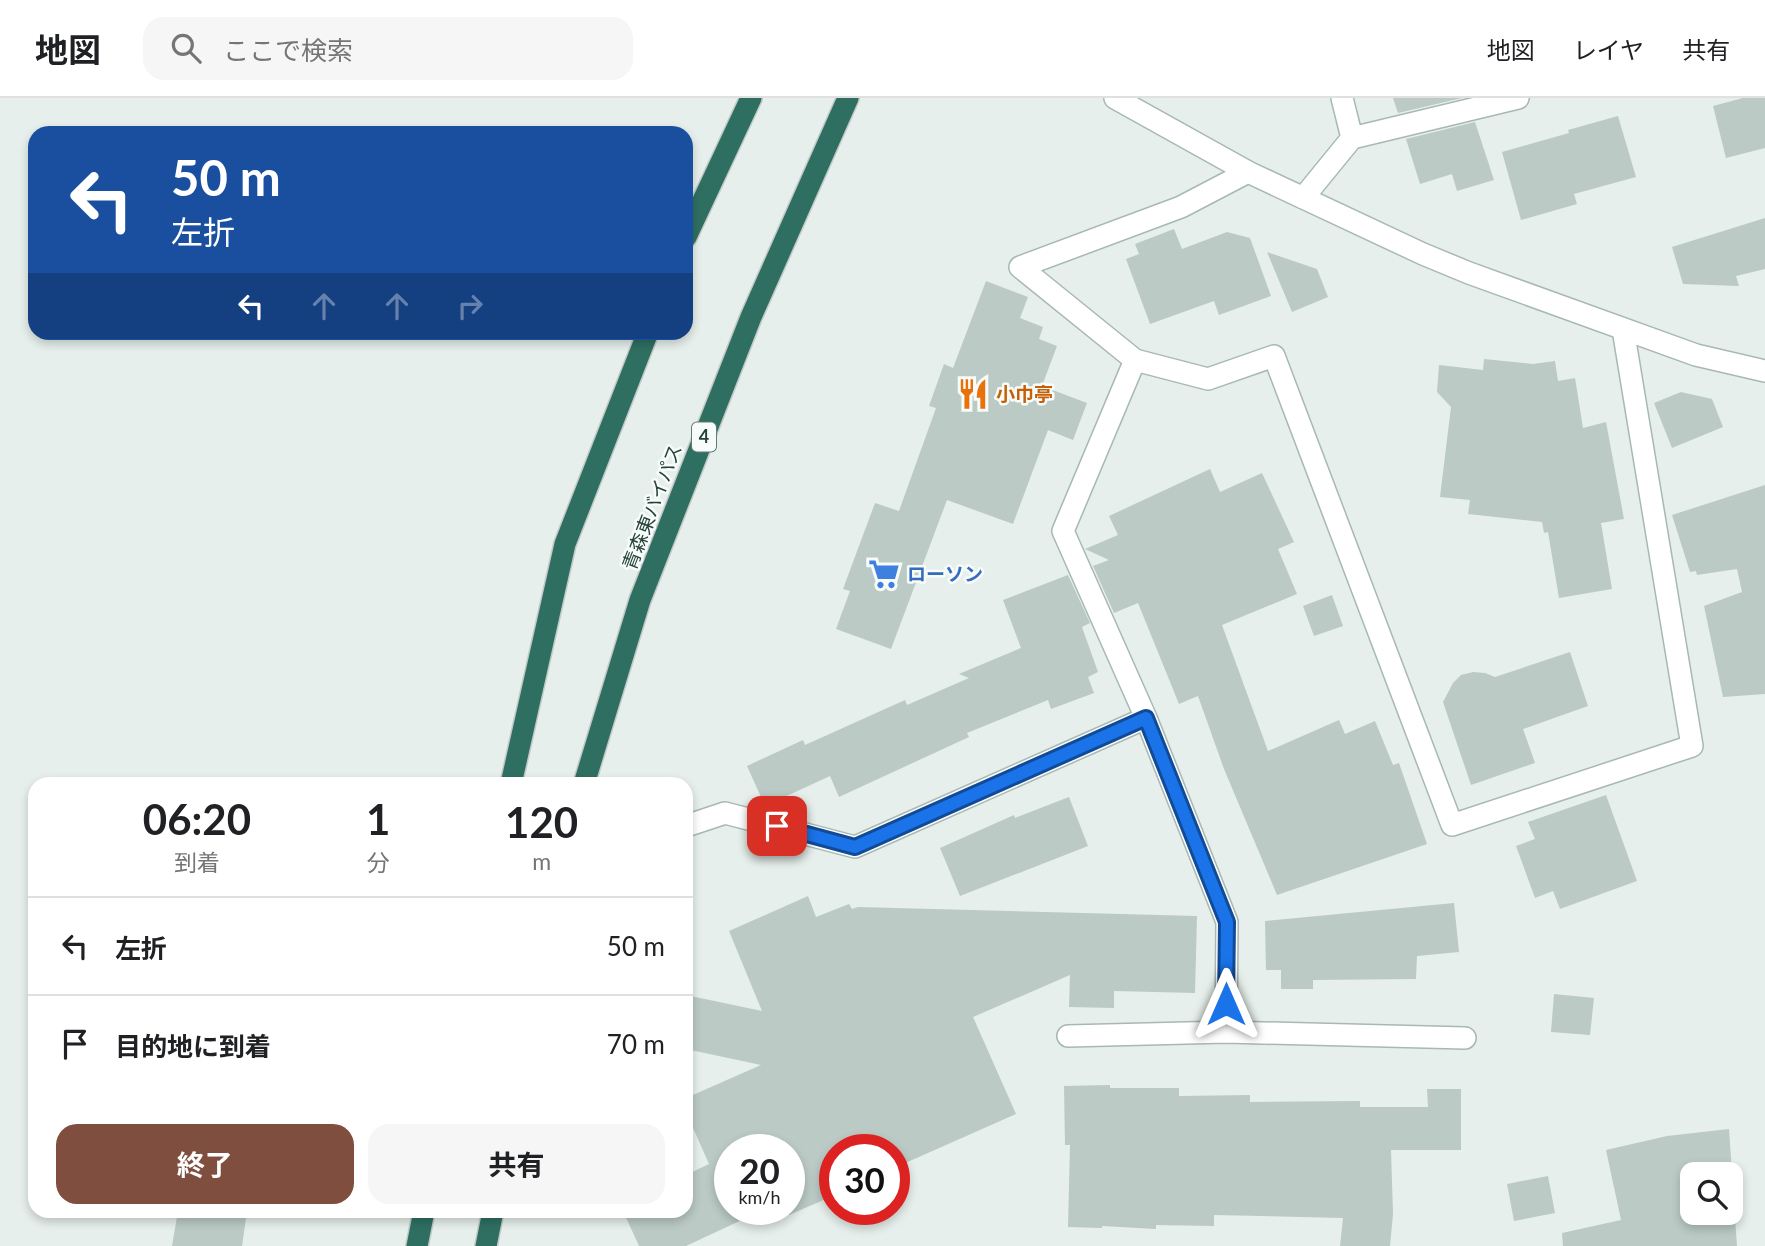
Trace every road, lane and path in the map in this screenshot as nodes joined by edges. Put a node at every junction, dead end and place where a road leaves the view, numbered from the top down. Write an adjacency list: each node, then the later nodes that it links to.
1 (751, 98): 9 (highway)
2 (848, 98): 16 (highway, 青森東バイパス / 4)
3 (1115, 98): 7 (street)
4 (1342, 98): 6 (street)
5 (1518, 98): 6 (street)
6 (1352, 138): 8 (street)
7 (1248, 172): 8 (street); 12 (street)
8 (1303, 198): 10 (street)
9 (693, 222)
10 (1623, 329): 12 (street); 13 (street)
11 (645, 340): 15 (highway)
12 (1135, 360): 14 (street)
13 (1765, 371)
14 (1146, 718): 17 (street); 18 (street)
15 (513, 777)
16 (586, 777)
17 (693, 824)
18 (1226, 1032): 19 (street); 20 (street)
19 (1068, 1036)
20 (1465, 1038)
21 (423, 1218): 23 (highway)
22 (492, 1218): 24 (highway)
23 (417, 1246)
24 (486, 1246)

